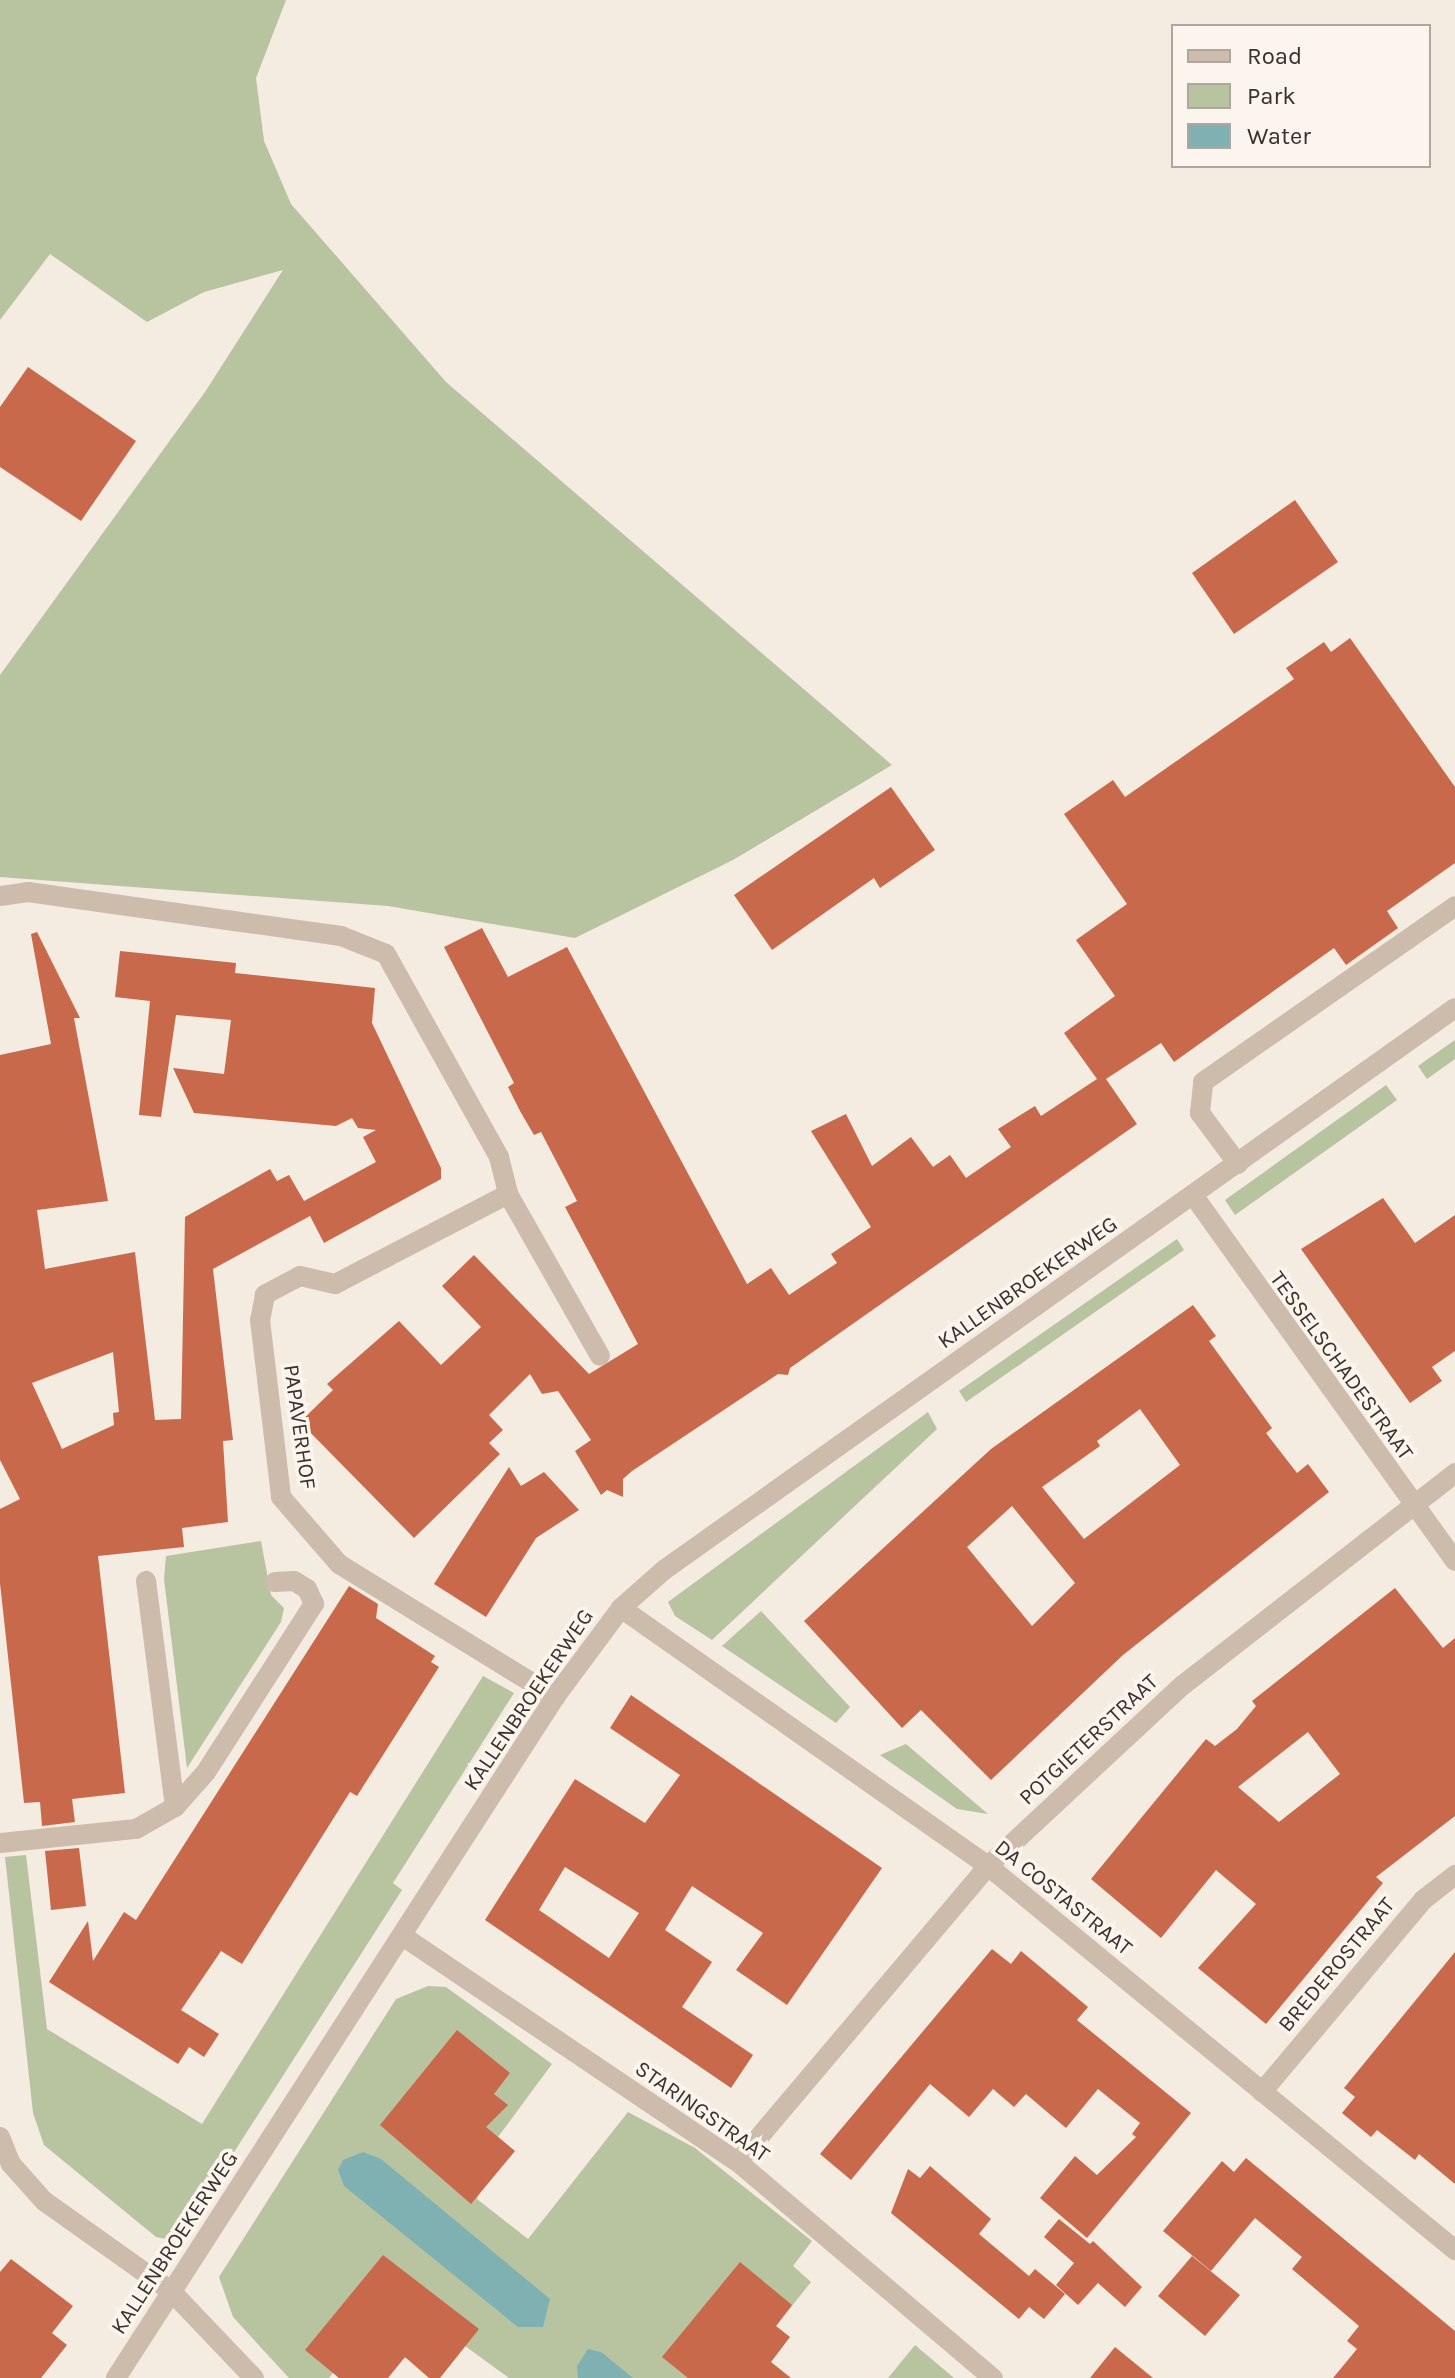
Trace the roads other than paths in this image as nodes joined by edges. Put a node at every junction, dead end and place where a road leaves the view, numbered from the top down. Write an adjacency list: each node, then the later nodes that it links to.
1 (0, 896): 5 (street)
2 (1455, 906): 4 (street)
3 (1455, 1008): 4 (street, KALLENBROEKERWEG)
4 (1238, 1164): 6 (street, KALLENBROEKERWEG)
5 (508, 1194): 7 (street); 14 (street, PAPAVERHOF)
6 (1193, 1195): 9 (street, TESSELSCHADESTRAAT); 13 (street, KALLENBROEKERWEG)
7 (600, 1356)
8 (1455, 1473): 9 (street, POTGIETERSTRAAT)
9 (1412, 1506): 10 (street, TESSELSCHADESTRAAT); 17 (street, POTGIETERSTRAAT)
10 (1455, 1561)
11 (146, 1581): 15 (street)
12 (275, 1582): 15 (street)
13 (621, 1608): 14 (street, KALLENBROEKERWEG); 17 (street, DA COSTASTRAAT)
14 (555, 1697): 19 (street, KALLENBROEKERWEG)
15 (175, 1807): 16 (street)
16 (0, 1843)
17 (988, 1866): 20 (street, DA COSTASTRAAT); 22 (street, POTGIETERSTRAAT)
18 (1455, 1875): 20 (street, BREDEROSTRAAT)
19 (404, 1937): 22 (street, STARINGSTRAAT); 25 (street, KALLENBROEKERWEG)
20 (1262, 2092): 24 (street, DA COSTASTRAAT)
21 (0, 2137): 23 (street)
22 (738, 2162): 28 (street, STARINGSTRAAT)
23 (6, 2168): 25 (street)
24 (1455, 2250)
25 (172, 2292): 26 (street, KALLENBROEKERWEG); 27 (street)
26 (116, 2378)
27 (254, 2378)
28 (993, 2378)

